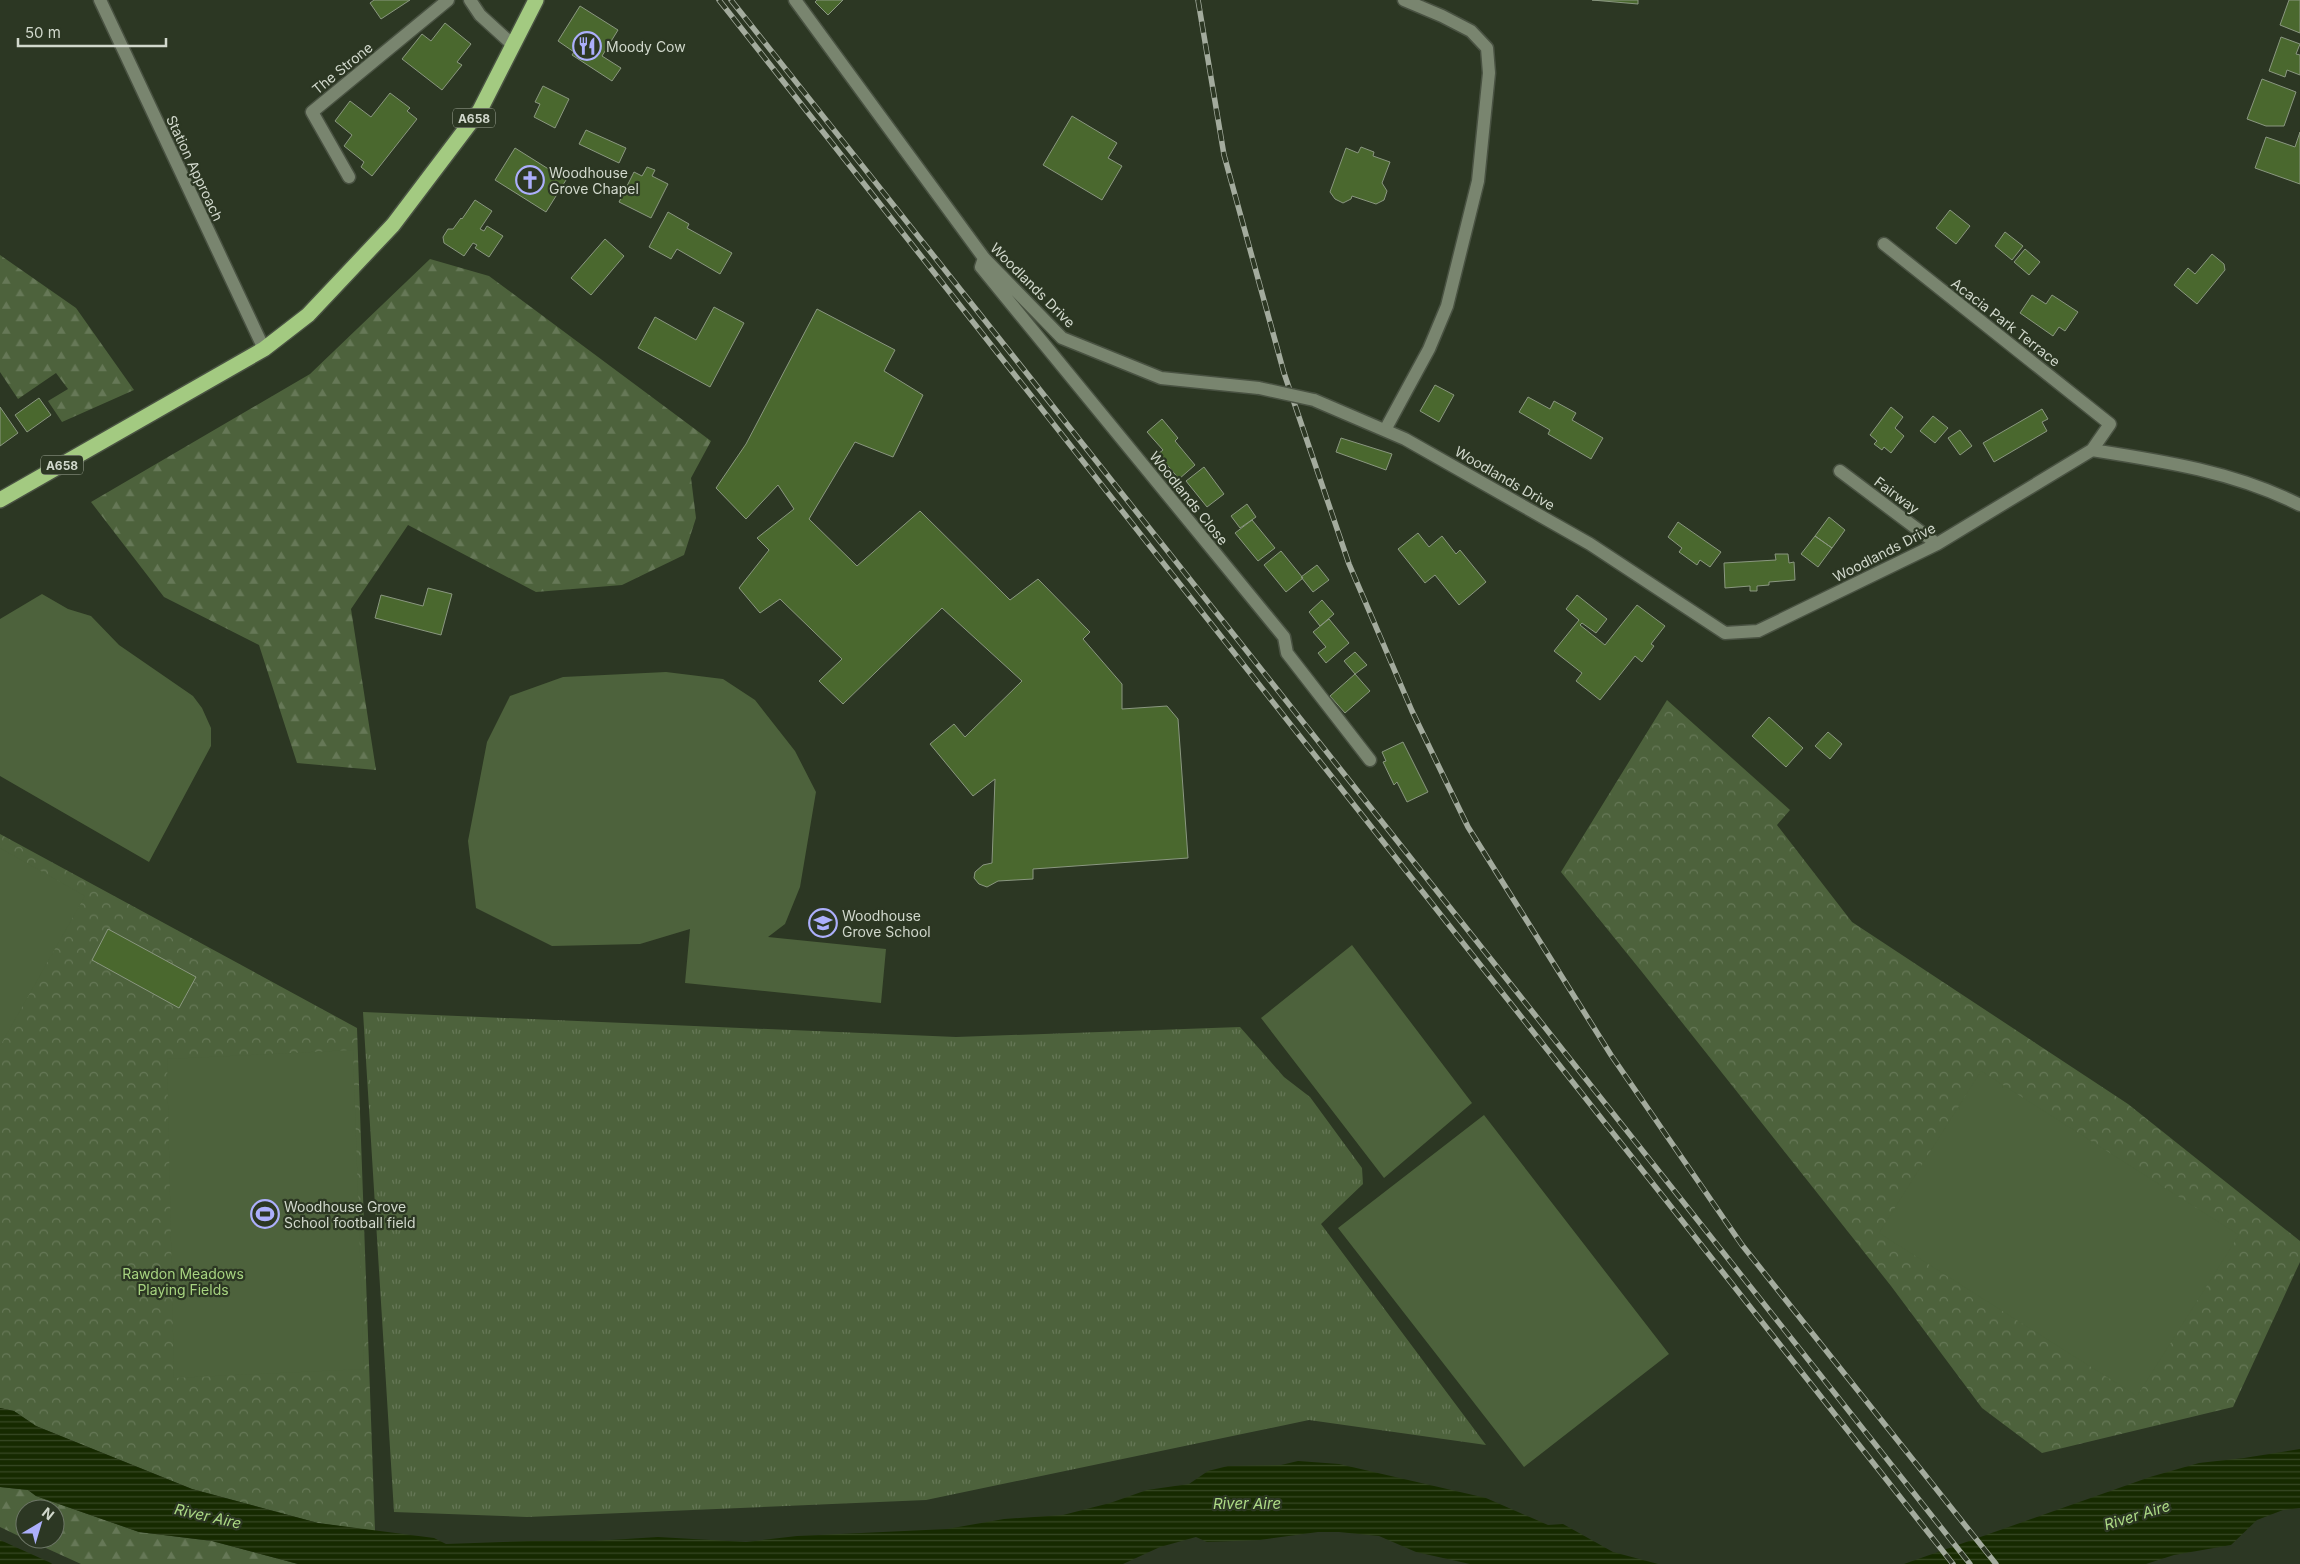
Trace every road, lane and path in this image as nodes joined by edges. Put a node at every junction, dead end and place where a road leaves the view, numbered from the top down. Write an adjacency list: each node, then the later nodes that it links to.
1 (100, 0): 11 (street, Station Approach)
2 (448, 0): 8 (street, The Strone)
3 (470, 0): 7 (street)
4 (536, 0): 7 (highway, A658)
5 (796, 0): 10 (street, Woodlands Drive)
6 (1404, 0): 12 (street)
7 (513, 45): 11 (highway, A658)
8 (349, 177)
9 (1884, 244): 13 (street, Acacia Park Terrace)
10 (984, 258): 12 (street, Woodlands Drive, bridge); 18 (street, Woodlands Close)
11 (264, 349): 15 (highway, A658)
12 (1385, 430): 17 (street, Woodlands Drive)
13 (2092, 450): 16 (street); 17 (street, Woodlands Drive)
14 (1840, 471): 17 (street, Fairway)
15 (0, 500)
16 (2300, 505)
17 (1937, 544)
18 (1370, 760)

